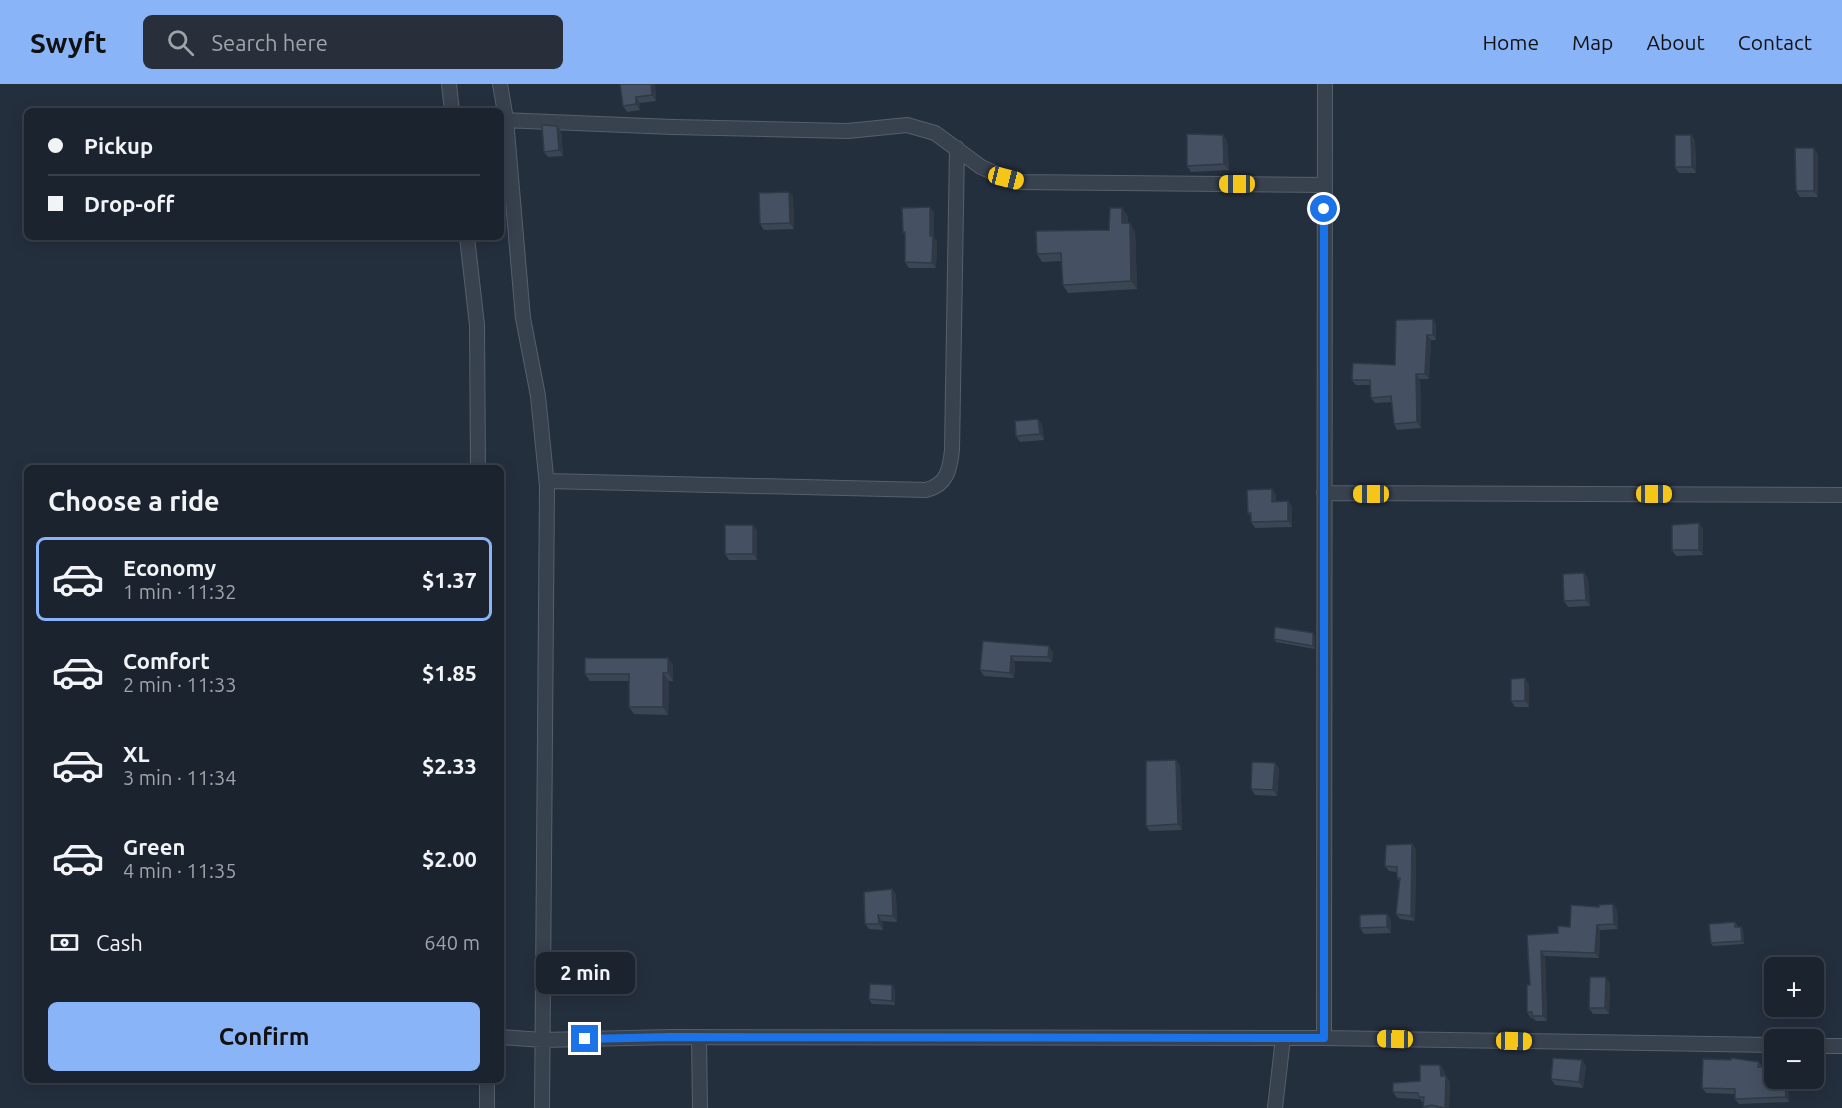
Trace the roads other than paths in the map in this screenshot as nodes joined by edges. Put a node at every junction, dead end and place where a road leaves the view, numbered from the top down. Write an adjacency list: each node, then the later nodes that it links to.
1 (449, 84): 4 (street)
2 (500, 84): 5 (street)
3 (1325, 84): 9 (street)
4 (452, 108)
5 (502, 108)
6 (504, 120): 8 (street)
7 (504, 130): 12 (street)
8 (957, 148): 9 (street); 12 (street)
9 (1324, 185): 13 (street)
10 (466, 240): 11 (street)
11 (478, 465)
12 (547, 481): 19 (street)
13 (1324, 494): 14 (street); 18 (street)
14 (1842, 495)
15 (504, 1037): 19 (street)
16 (699, 1037): 17 (street); 19 (street); 26 (street)
17 (1283, 1038): 18 (street); 27 (street)
18 (1324, 1038): 20 (street)
19 (542, 1040): 25 (street)
20 (1764, 1045)
21 (1824, 1046): 22 (street)
22 (1842, 1046)
23 (487, 1083): 24 (street)
24 (487, 1108)
25 (542, 1108)
26 (700, 1108)
27 (1275, 1108)

